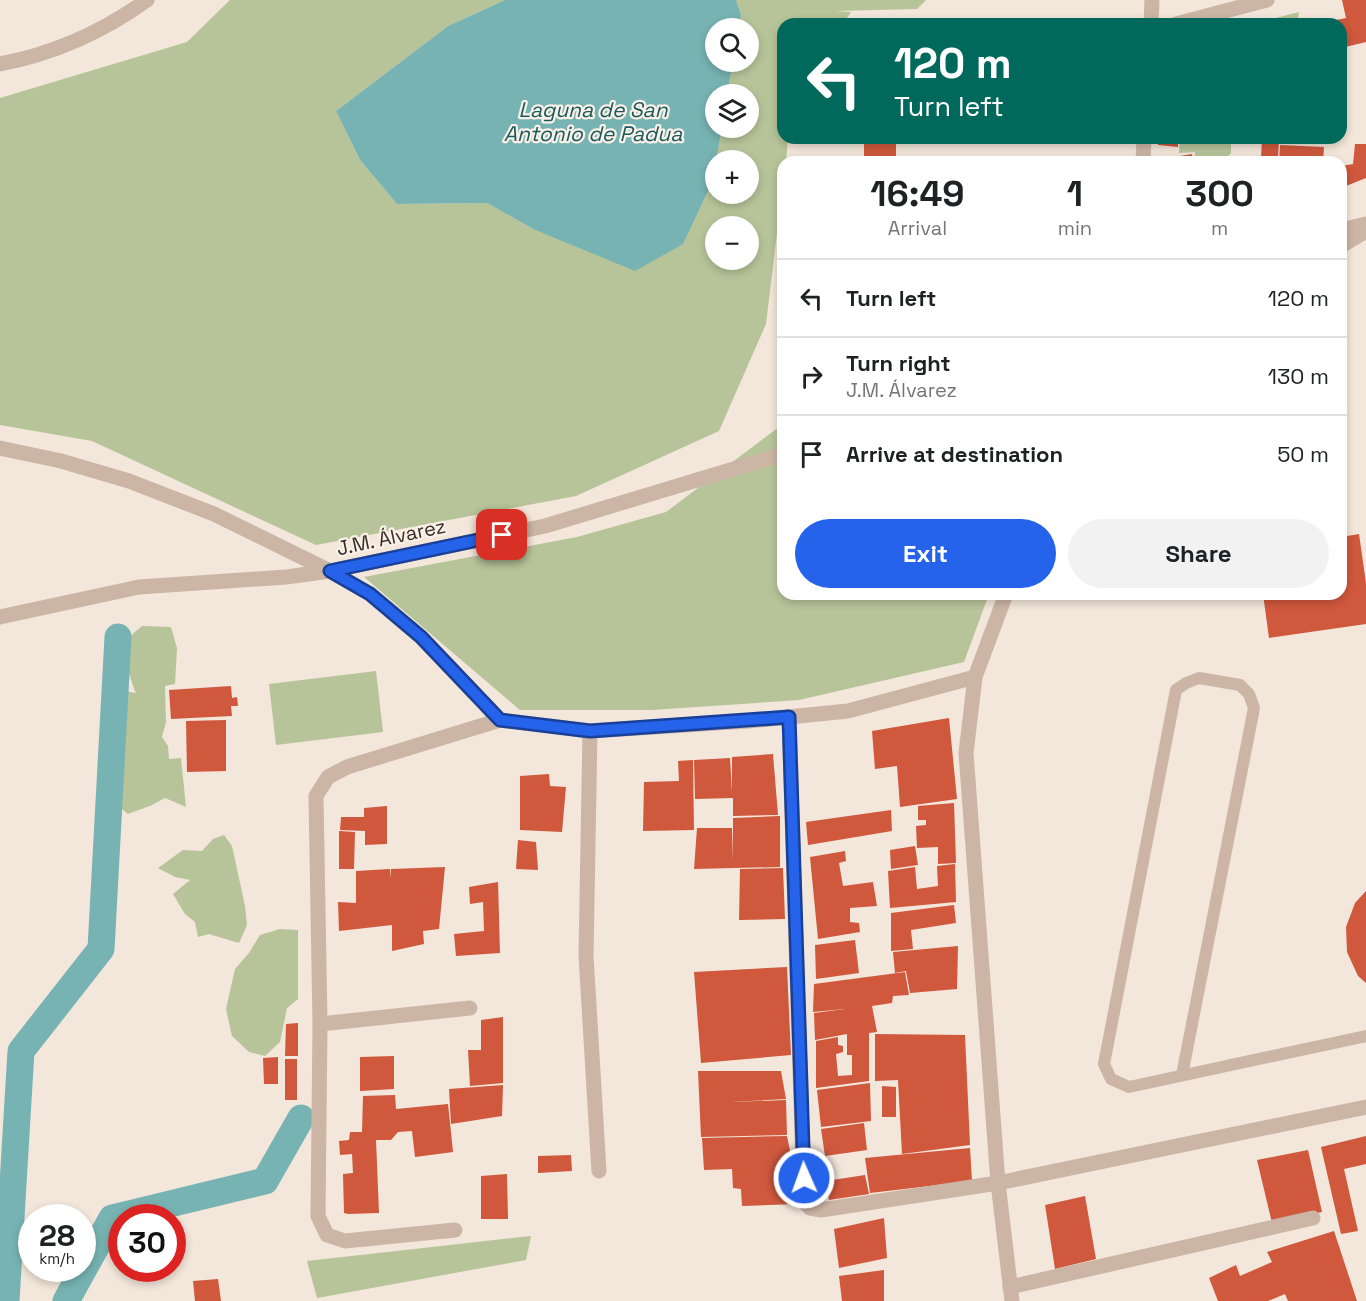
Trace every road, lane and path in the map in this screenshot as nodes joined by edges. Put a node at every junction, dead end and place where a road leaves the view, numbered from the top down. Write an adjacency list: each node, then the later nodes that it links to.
1 (147, 0): 6 (street)
2 (1152, 0): 4 (street)
3 (1267, 0): 5 (street)
4 (1151, 18)
5 (1199, 18)
6 (0, 64)
7 (1366, 224): 8 (street)
8 (1347, 229)
9 (1366, 231): 10 (street)
10 (1347, 242)
11 (0, 448): 13 (street)
12 (777, 456): 13 (street, J.M. Álvarez)
13 (330, 571): 15 (street, J.M. Álvarez); 18 (street)
14 (1004, 600): 16 (street)
15 (0, 617)
16 (975, 677): 17 (street); 26 (street)
17 (789, 717): 19 (street); 26 (street)
18 (500, 720): 19 (street); 21 (street)
19 (590, 731): 25 (street)
20 (470, 1008): 21 (street)
21 (320, 1024): 28 (street)
22 (1366, 1036): 23 (lane)
23 (1182, 1075): 23 (lane)
24 (1366, 1107): 26 (street)
25 (599, 1171)
26 (998, 1183): 29 (street)
27 (1313, 1218): 29 (street)
28 (455, 1230)
29 (1011, 1294)

